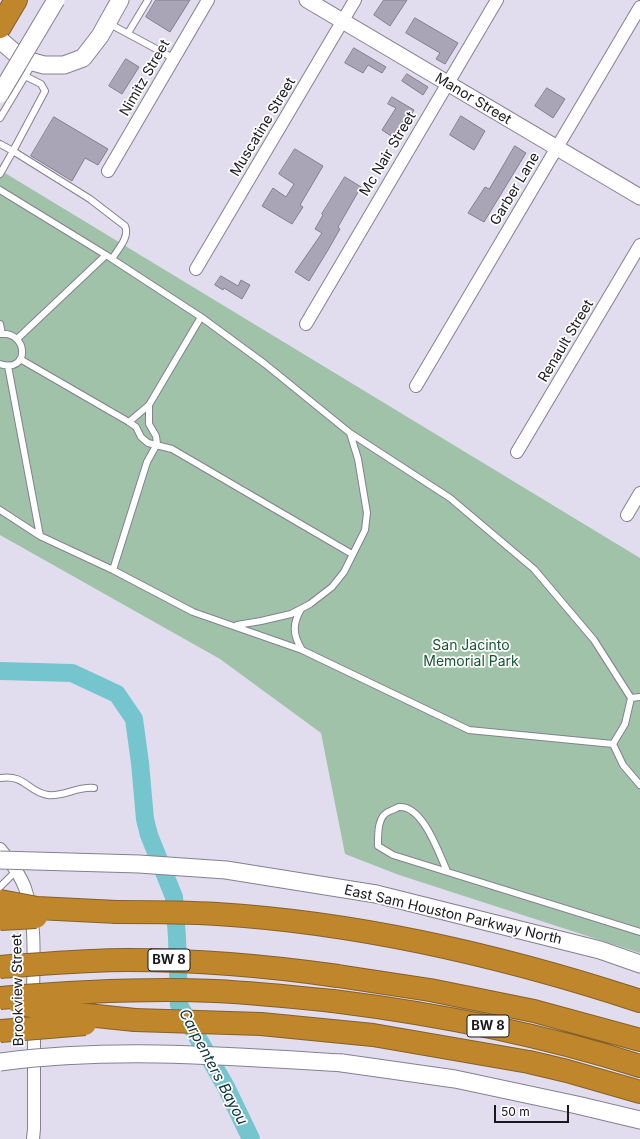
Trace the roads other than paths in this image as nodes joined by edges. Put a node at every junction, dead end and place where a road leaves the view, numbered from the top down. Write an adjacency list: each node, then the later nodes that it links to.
1 (16, 0): 12 (highway)
2 (56, 0): 18 (main road, bridge)
3 (120, 0): 11 (main road)
4 (148, 0): 13 (lane)
5 (208, 0): 15 (street, Nimitz Street)
6 (307, 0): 10 (street, Manor Street)
7 (355, 0): 10 (street, Muscatine Street)
8 (497, 0): 17 (street, Mc Nair Street)
9 (640, 7): 21 (street, Garber Lane)
10 (343, 21): 17 (street, Manor Street); 30 (street, Muscatine Street)
11 (107, 22): 13 (lane); 16 (main road)
12 (0, 27)
13 (128, 34): 15 (lane)
14 (0, 40): 16 (main road)
15 (173, 58): 23 (street, Nimitz Street)
16 (29, 69): 19 (lane); 22 (lane)
17 (448, 84): 21 (street, Manor Street); 33 (street, Mc Nair Street)
18 (0, 94)
19 (0, 118)
20 (0, 144): 22 (lane)
21 (556, 148): 26 (street, Manor Street); 39 (street, Garber Lane)
22 (13, 152): 24 (lane); 29 (lane)
23 (108, 171)
24 (0, 174)
25 (0, 190): 28 (lane)
26 (640, 198)
27 (640, 245): 44 (street, Renault Street)
28 (106, 255): 29 (lane); 35 (lane)
29 (112, 259): 31 (lane)
30 (196, 269)
31 (201, 317): 40 (lane); 42 (lane)
32 (0, 324): 34 (lane)
33 (306, 324)
34 (1, 334): 35 (lane)
35 (17, 339): 36 (lane)
36 (20, 359): 38 (lane); 41 (lane)
37 (0, 364): 38 (lane)
38 (8, 366): 48 (lane)
39 (416, 386)
40 (149, 405): 41 (lane); 43 (lane)
41 (129, 422): 43 (lane)
42 (350, 433): 49 (lane); 55 (lane)
43 (157, 444): 49 (lane); 50 (lane)
44 (517, 452)
45 (640, 493): 47 (street)
46 (0, 510): 48 (lane)
47 (627, 515)
48 (40, 536): 50 (lane)
49 (352, 554): 51 (lane)
50 (113, 570): 52 (lane)
51 (301, 609): 52 (lane); 53 (lane)
52 (235, 626): 53 (lane)
53 (302, 650): 56 (lane)
54 (640, 697): 55 (lane)
55 (631, 698): 56 (lane)
56 (613, 744): 58 (lane)
57 (0, 778): 59 (lane)
58 (640, 785)
59 (94, 788)
60 (0, 849): 62 (street, Brookview Street)
61 (0, 860): 69 (main road, East Sam Houston Parkway North, bridge)
62 (16, 871): 64 (lane); 80 (street, Brookview Street)
63 (447, 871): 63 (lane); 68 (lane)
64 (0, 887)
65 (0, 901): 66 (highway, bridge)
66 (117, 912): 67 (highway, bridge); 72 (highway)
67 (0, 919)
68 (640, 932)
69 (640, 964)
70 (0, 967): 75 (highway, BW 8, bridge)
71 (0, 999): 73 (highway, bridge); 77 (highway, BW 8, bridge)
72 (640, 1001)
73 (135, 1020): 74 (highway, bridge); 78 (highway)
74 (0, 1031)
75 (640, 1040)
76 (0, 1062): 79 (main road, bridge)
77 (640, 1066)
78 (640, 1092)
79 (640, 1120)
80 (33, 1139)

